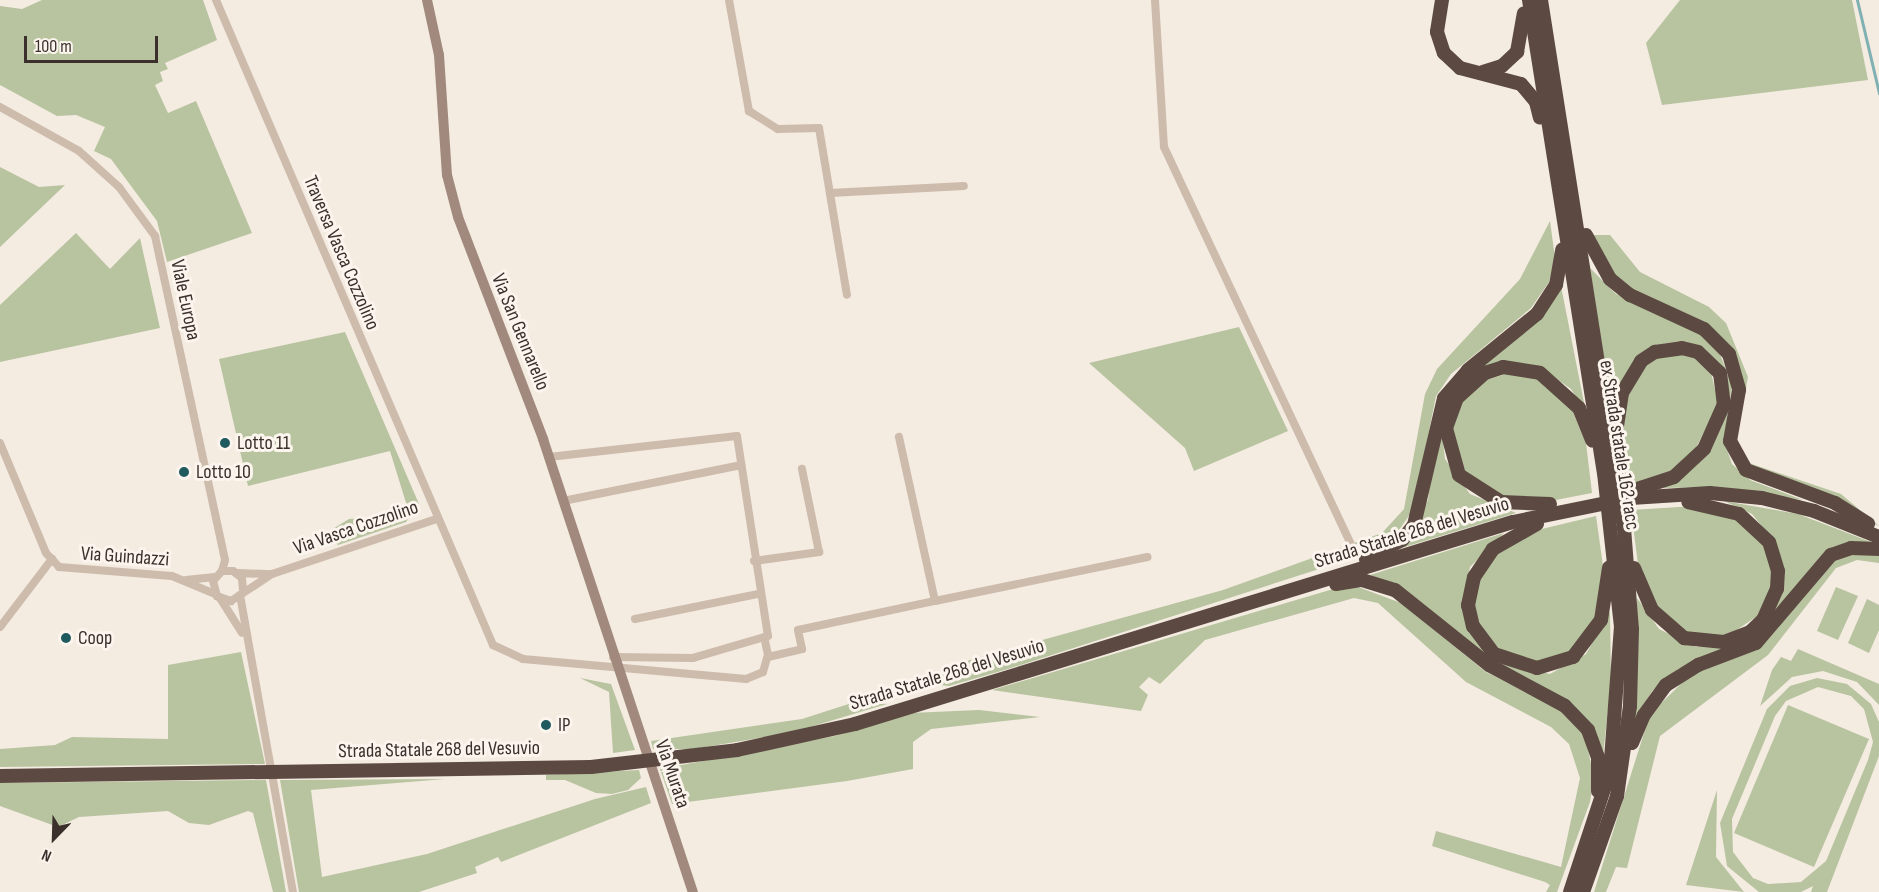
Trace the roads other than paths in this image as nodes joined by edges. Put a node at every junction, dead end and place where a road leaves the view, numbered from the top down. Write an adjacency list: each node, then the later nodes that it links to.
1 (216, 0): 26 (street, Traversa Vasca Cozzolino)
2 (427, 0): 18 (street, Via San Gennarello)
3 (729, 0): 12 (street)
4 (1155, 0): 30 (street)
5 (1442, 0): 9 (highway)
6 (1522, 0): 9 (highway)
7 (1528, 0): 13 (highway, ex Strada statale 162 racc)
8 (1541, 0): 14 (highway, ex Strada statale 162 racc)
9 (1478, 74): 13 (highway)
10 (0, 107): 34 (street, Viale Europa)
11 (964, 186): 12 (street)
12 (830, 193): 15 (street)
13 (1561, 202): 21 (highway, ex Strada statale 162 racc); 42 (highway)
14 (1585, 248): 21 (highway, ex Strada statale 162 racc); 28 (highway)
15 (847, 295)
16 (899, 437): 45 (street)
17 (0, 443): 33 (street, Via Guindazzi)
18 (549, 457): 19 (street); 23 (street, Via San Gennarello)
19 (741, 465): 23 (street); 35 (street)
20 (802, 469): 35 (street)
21 (1610, 472): 24 (highway); 25 (highway); 27 (highway, ex Strada statale 162 racc)
22 (1631, 498): 24 (highway, Strada Statale 268 del Vesuvio); 27 (highway); 29 (highway, Strada Statale 268 del Vesuvio)
23 (563, 501): 51 (street, Via San Gennarello)
24 (1599, 503): 25 (highway, Strada Statale 268 del Vesuvio); 27 (highway)
25 (1578, 506): 42 (highway, Strada Statale 268 del Vesuvio)
26 (436, 519): 38 (street, Via Vasca Cozzolino); 53 (street, Via Vasca Cozzolino)
27 (1618, 529): 55 (highway, ex Strada statale 162 racc); 57 (highway, ex Strada statale 162 racc)
28 (1879, 531)
29 (1879, 537)
30 (1350, 543)
31 (1879, 549): 55 (highway)
32 (1148, 557): 45 (street)
33 (52, 560): 40 (street, Via Guindazzi); 48 (street)
34 (225, 560): 36 (street, Viale Europa); 37 (street)
35 (754, 561): 43 (street)
36 (222, 571): 37 (street, Via Vasca Cozzolino); 39 (street)
37 (236, 572): 38 (street, Via Vasca Cozzolino); 41 (street)
38 (272, 574): 41 (street, Via Vasca Cozzolino)
39 (215, 577): 40 (street); 44 (street)
40 (184, 580): 44 (street, Via Guindazzi)
41 (242, 592): 44 (street); 49 (street)
42 (1280, 593): 46 (highway, Strada Statale 268 del Vesuvio)
43 (758, 594): 47 (street); 50 (street)
44 (217, 596): 49 (street)
45 (935, 601): 52 (street)
46 (1252, 602): 54 (highway, Strada Statale 268 del Vesuvio); 57 (highway)
47 (635, 620)
48 (0, 627)
49 (244, 637): 59 (street)
50 (765, 641): 51 (street); 52 (street)
51 (613, 657): 53 (street, Via San Gennarello)
52 (768, 657): 53 (street, Via Vasca Cozzolino)
53 (616, 669): 60 (street, Via Murata)
54 (0, 776)
55 (1617, 796): 56 (highway, ex Strada statale 162 racc)
56 (1608, 828): 58 (highway, ex Strada statale 162 racc); 62 (highway)
57 (1587, 853): 58 (highway, ex Strada statale 162 racc)
58 (1576, 888): 61 (highway)
59 (293, 892)
60 (693, 892)
61 (1562, 892)
62 (1590, 892)

